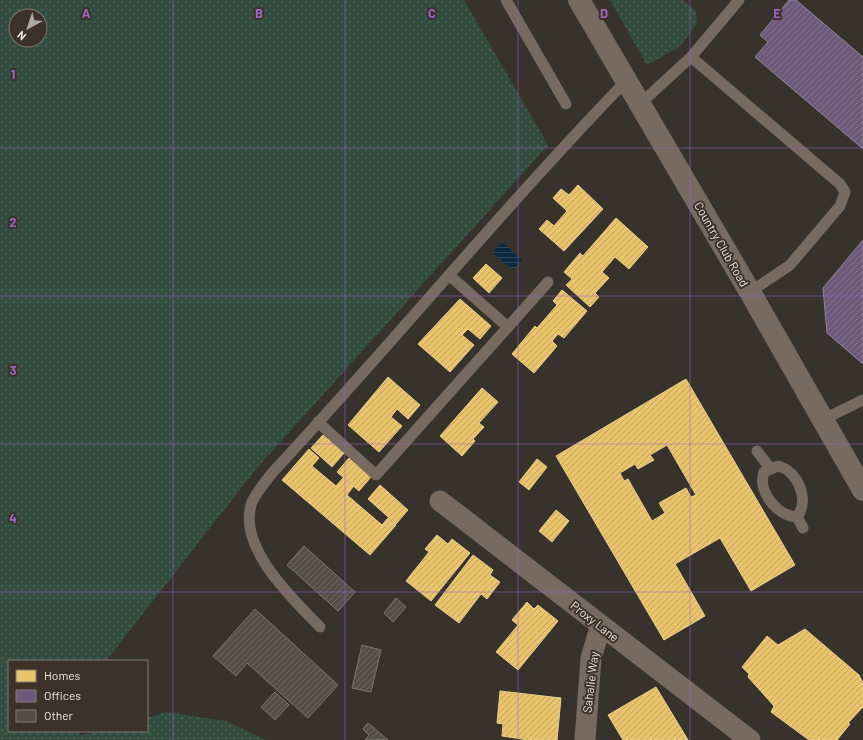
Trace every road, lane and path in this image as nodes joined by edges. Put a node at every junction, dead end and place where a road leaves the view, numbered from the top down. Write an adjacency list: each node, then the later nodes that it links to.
1 (506, 0): 6 (lane)
2 (579, 0): 5 (street, Country Club Road)
3 (739, 0): 4 (lane)
4 (690, 56): 7 (lane); 10 (lane)
5 (626, 81): 7 (street, Country Club Road); 8 (lane)
6 (566, 104)
7 (640, 104): 10 (street, Country Club Road)
8 (450, 276): 11 (lane); 14 (lane)
9 (548, 282): 11 (lane)
10 (750, 292): 13 (street, Country Club Road)
11 (508, 327): 14 (lane)
12 (863, 400): 13 (lane)
13 (822, 420): 17 (street, Country Club Road)
14 (318, 422): 22 (lane)
15 (757, 451): 16 (lane)
16 (770, 468): 19 (lane); 19 (lane)
17 (863, 490)
18 (440, 501): 21 (street, Proxy Lane)
19 (797, 517): 20 (lane)
20 (803, 528)
21 (601, 625): 23 (street, Sahalie Way); 24 (street, Proxy Lane)
22 (320, 627)
23 (585, 740)
24 (750, 740)

